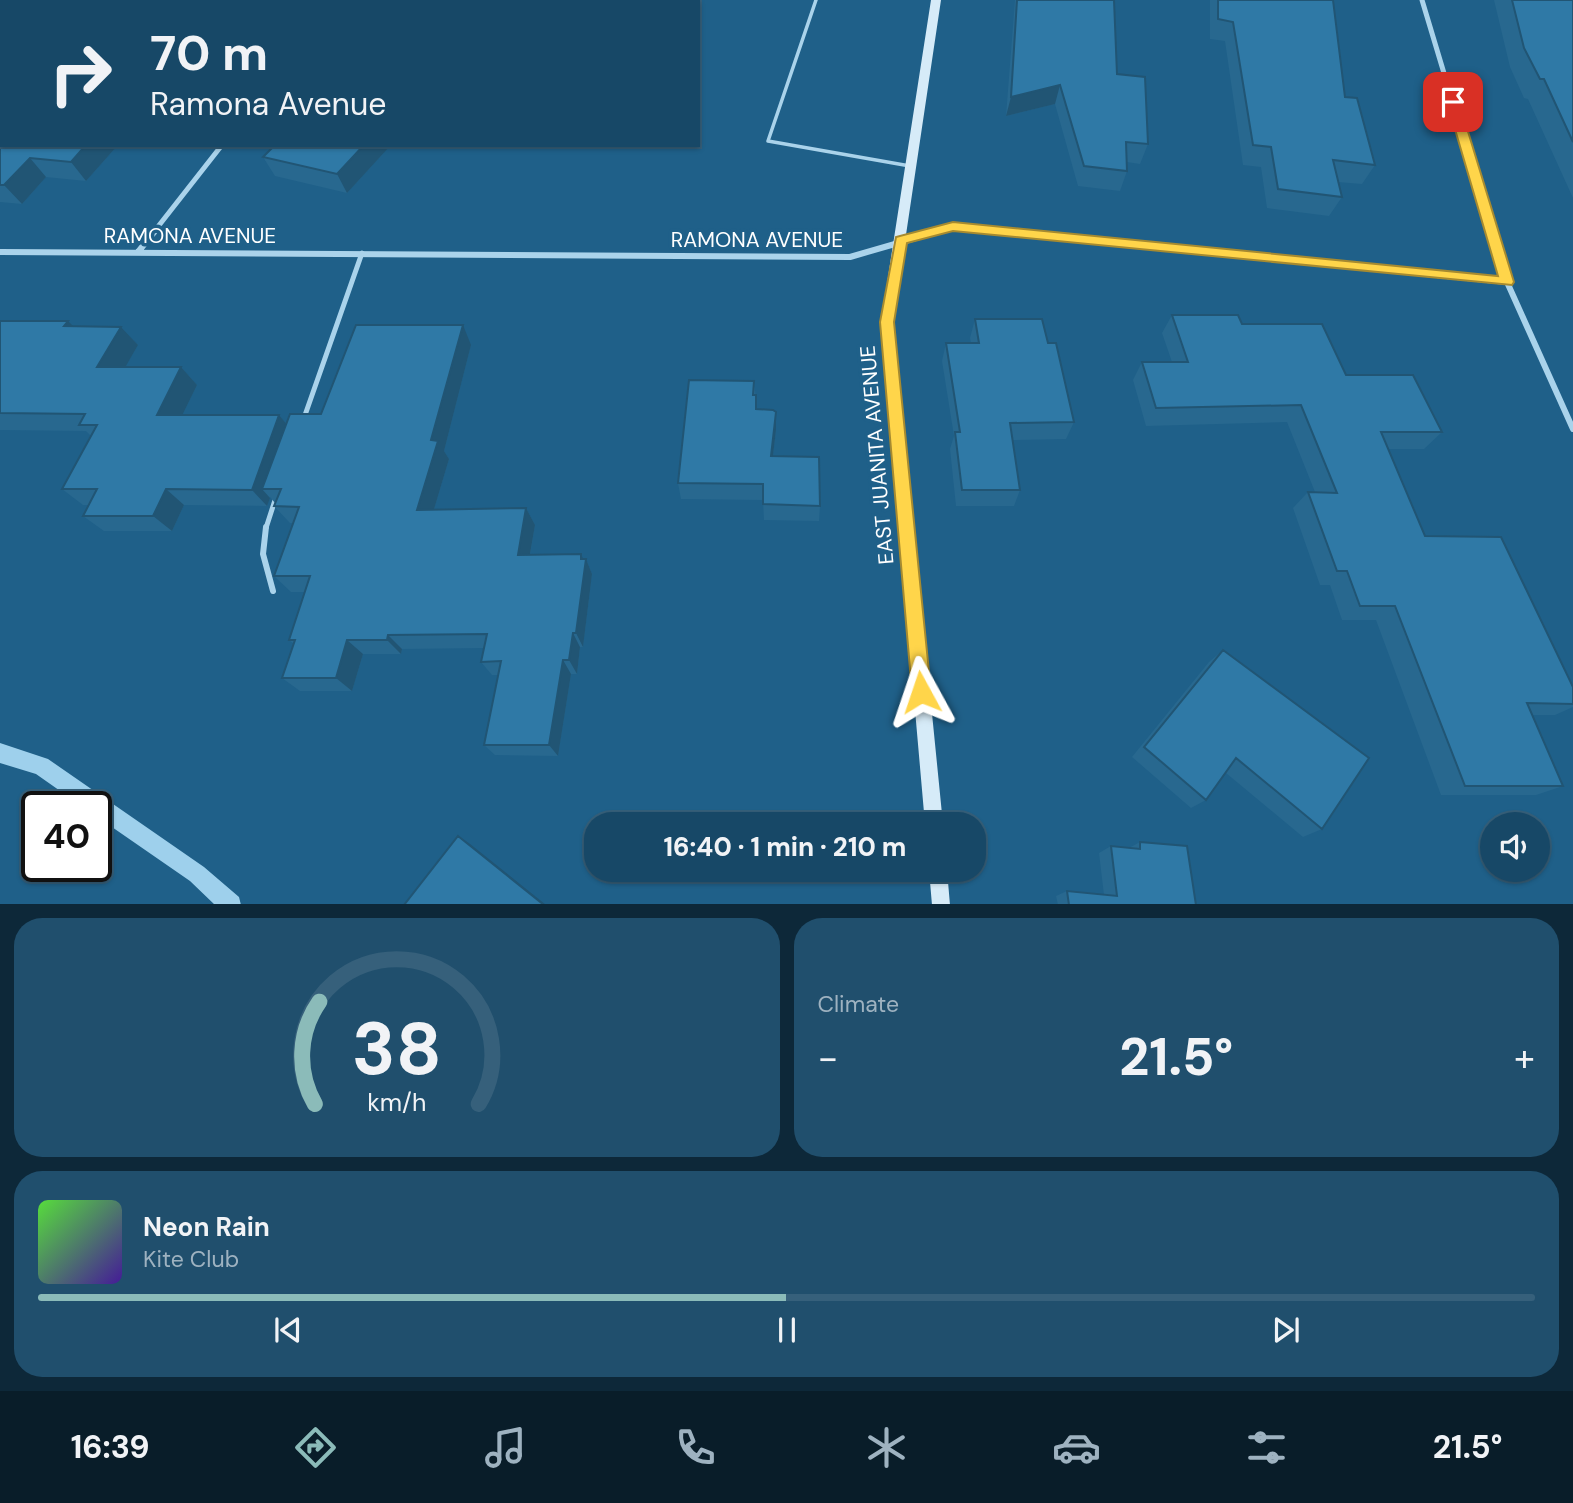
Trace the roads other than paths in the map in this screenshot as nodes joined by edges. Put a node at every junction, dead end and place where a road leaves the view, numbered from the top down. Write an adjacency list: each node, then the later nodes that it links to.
1 (816, 0): 5 (lane)
2 (936, 0): 5 (street, EAST JUANITA AVENUE)
3 (1422, 0): 10 (street)
4 (220, 147): 8 (street)
5 (910, 166): 6 (street, EAST JUANITA AVENUE)
6 (901, 240): 9 (street, RAMONA AVENUE); 10 (street, RAMONA AVENUE); 15 (street, EAST JUANITA AVENUE)
7 (0, 252): 8 (street, RAMONA AVENUE)
8 (138, 252): 9 (street, RAMONA AVENUE)
9 (362, 253): 11 (lane)
10 (1507, 282): 12 (street)
11 (302, 424)
12 (1573, 429)
13 (278, 490): 14 (lane)
14 (273, 591)
15 (933, 812)
16 (939, 882): 17 (street)
17 (941, 904)

